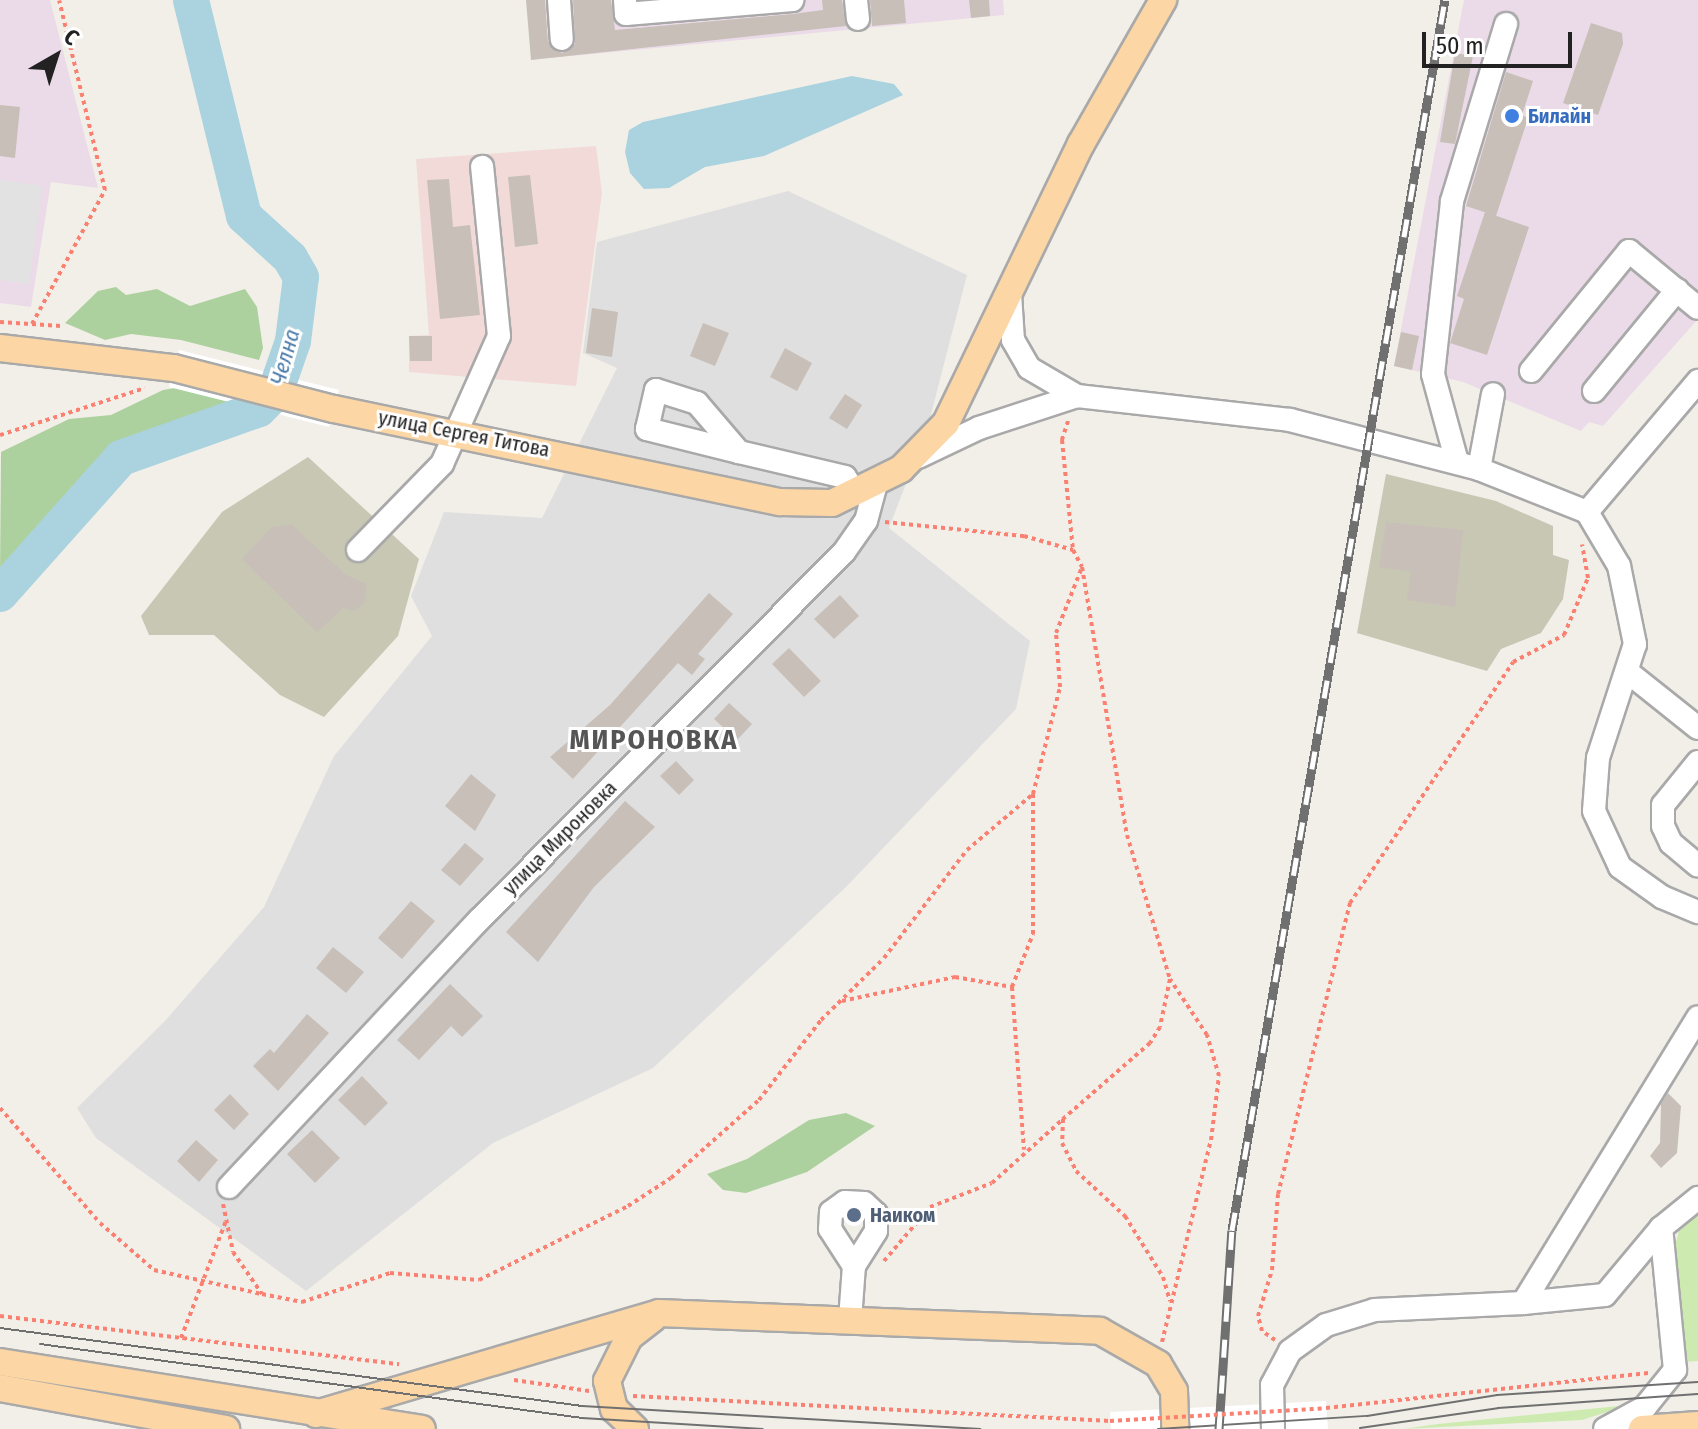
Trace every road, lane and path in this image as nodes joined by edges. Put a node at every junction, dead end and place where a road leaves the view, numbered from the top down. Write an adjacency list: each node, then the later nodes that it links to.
1 (59, 0): 13 (path)
2 (559, 0): 7 (street)
3 (625, 0): 4 (street)
4 (792, 0)
5 (1163, 0): 10 (main road, улица Сергея Титова)
6 (1506, 24): 26 (street)
7 (562, 39)
8 (482, 167): 22 (street)
9 (1677, 290): 11 (street); 17 (street); 19 (street)
10 (1010, 294): 21 (street); 25 (main road, улица Сергея Титова)
11 (1698, 308)
12 (0, 322): 13 (path)
13 (32, 324): 14 (path)
14 (61, 326)
15 (0, 348): 16 (main road, улица Сергея Титова)
16 (170, 368): 22 (main road, улица Сергея Титова); 23 (path)
17 (1531, 371)
18 (1698, 381): 29 (street)
19 (1594, 391)
20 (1493, 394): 27 (street)
21 (1077, 396): 25 (street); 26 (street); 32 (path)
22 (458, 433): 28 (main road, улица Сергея Титова); 31 (street)
23 (0, 435)
24 (739, 452): 28 (street)
25 (917, 457): 28 (main road, улица Сергея Титова)
26 (1457, 462): 27 (street)
27 (1479, 469): 29 (street)
28 (866, 488): 30 (street, улица Мироновка)
29 (1594, 519): 34 (street); 61 (path)
30 (866, 521): 32 (path); 47 (street, улица Мироновка)
31 (358, 550)
32 (1073, 550): 33 (path)
33 (1082, 567): 37 (path); 40 (path)
34 (1629, 673): 35 (street); 39 (street)
35 (1698, 728)
36 (1698, 762): 38 (street)
37 (1033, 794): 41 (path); 42 (path)
38 (1698, 866)
39 (1698, 912)
40 (1170, 979): 45 (path); 55 (path)
41 (1012, 987): 42 (path); 46 (path)
42 (840, 1001): 54 (path)
43 (1698, 1017): 56 (street)
44 (0, 1108): 53 (path)
45 (1063, 1119): 46 (path); 55 (path)
46 (1024, 1150): 51 (path)
47 (229, 1187): 49 (path)
48 (1698, 1198): 50 (street)
49 (227, 1219): 53 (path); 54 (path)
50 (1661, 1228): 56 (street); 65 (street)
51 (880, 1264)
52 (854, 1266): 59 (street)
53 (202, 1284): 54 (path); 60 (path)
54 (262, 1294)
55 (1170, 1301): 63 (path)
56 (1523, 1303): 61 (street)
57 (659, 1313): 59 (main road); 68 (main road); 69 (main road)
58 (0, 1316): 60 (path)
59 (850, 1320): 63 (main road)
60 (181, 1338): 64 (path)
61 (1290, 1351): 75 (street)
62 (0, 1362): 69 (main road)
63 (1158, 1364): 74 (main road)
64 (411, 1366)
65 (1675, 1370): 68 (path, bridge); 76 (street)
66 (503, 1378): 68 (path)
67 (0, 1388): 71 (main road)
68 (609, 1394): 73 (main road)
69 (316, 1414): 72 (main road)
70 (1698, 1425): 77 (main road)
71 (226, 1429)
72 (422, 1429)
73 (635, 1429)
74 (1175, 1429)
75 (1273, 1429)
76 (1605, 1429)
77 (1642, 1429)

